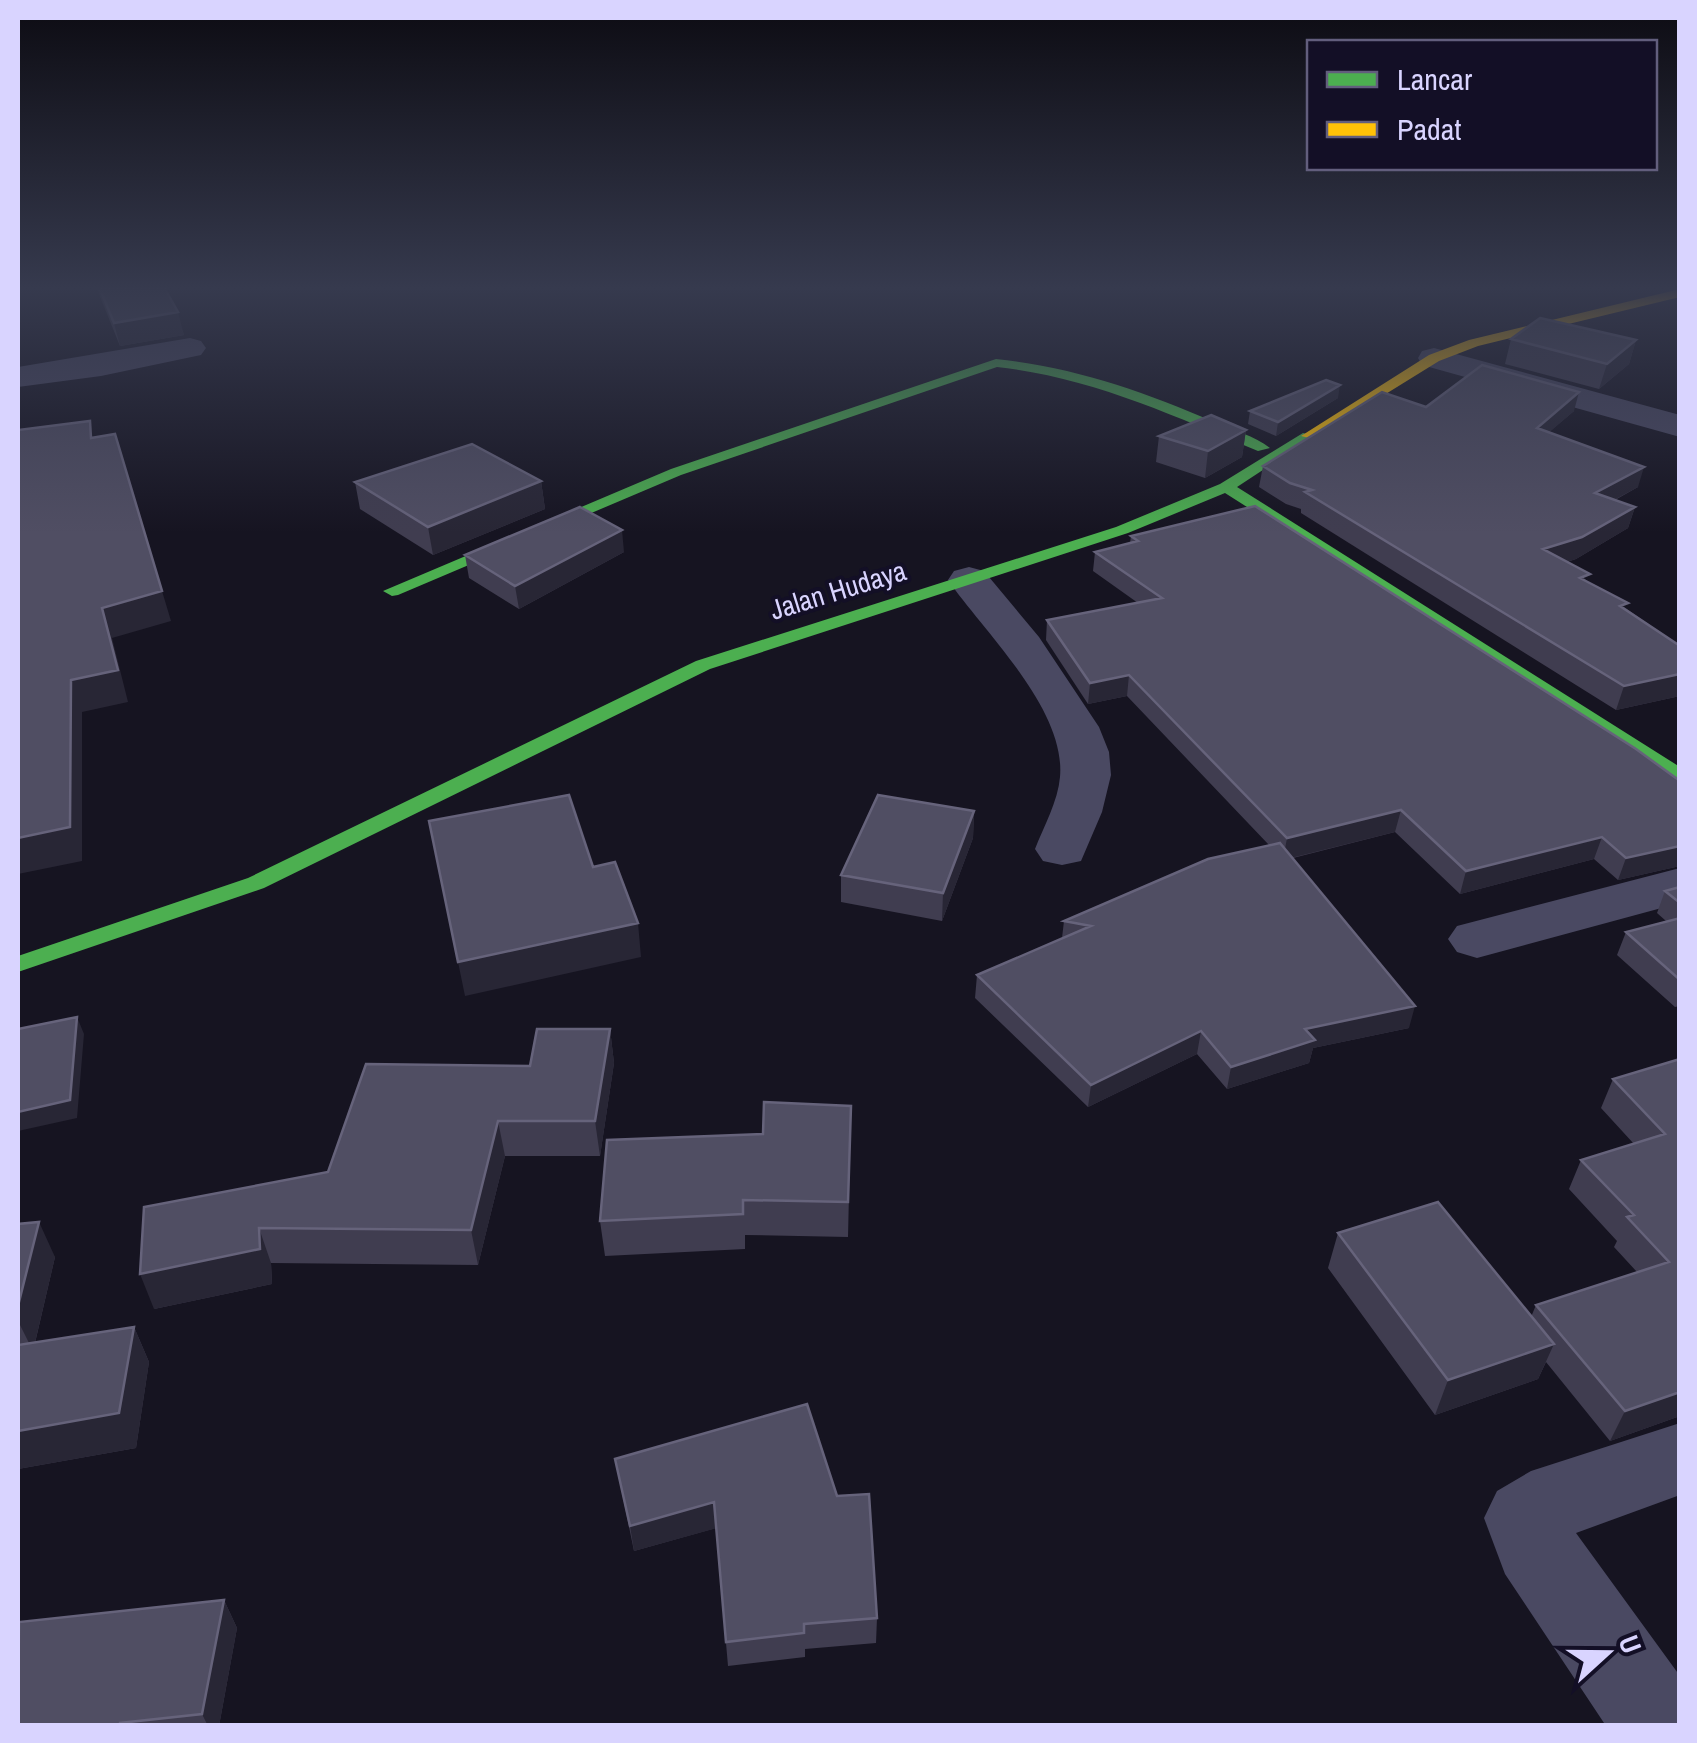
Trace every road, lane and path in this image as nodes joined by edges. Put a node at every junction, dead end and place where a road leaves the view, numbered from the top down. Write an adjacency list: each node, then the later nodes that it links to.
1 (69, 370): 6 (street)
2 (974, 370): 11 (street)
3 (1058, 370): 8 (street)
4 (1414, 370): 8 (street, Jalan Hudaya)
5 (1479, 370): 7 (street)
6 (18, 377)
7 (1680, 426)
8 (1280, 454): 9 (street, Jalan Hudaya)
9 (1226, 487): 10 (street, Jalan Hudaya); 12 (street)
10 (969, 580): 13 (street); 16 (street, Jalan Hudaya)
11 (392, 591)
12 (1680, 776)
13 (1062, 849)
14 (1680, 884): 15 (street)
15 (1477, 938)
16 (18, 964)
17 (1680, 1458): 18 (street)
18 (1660, 1726)

